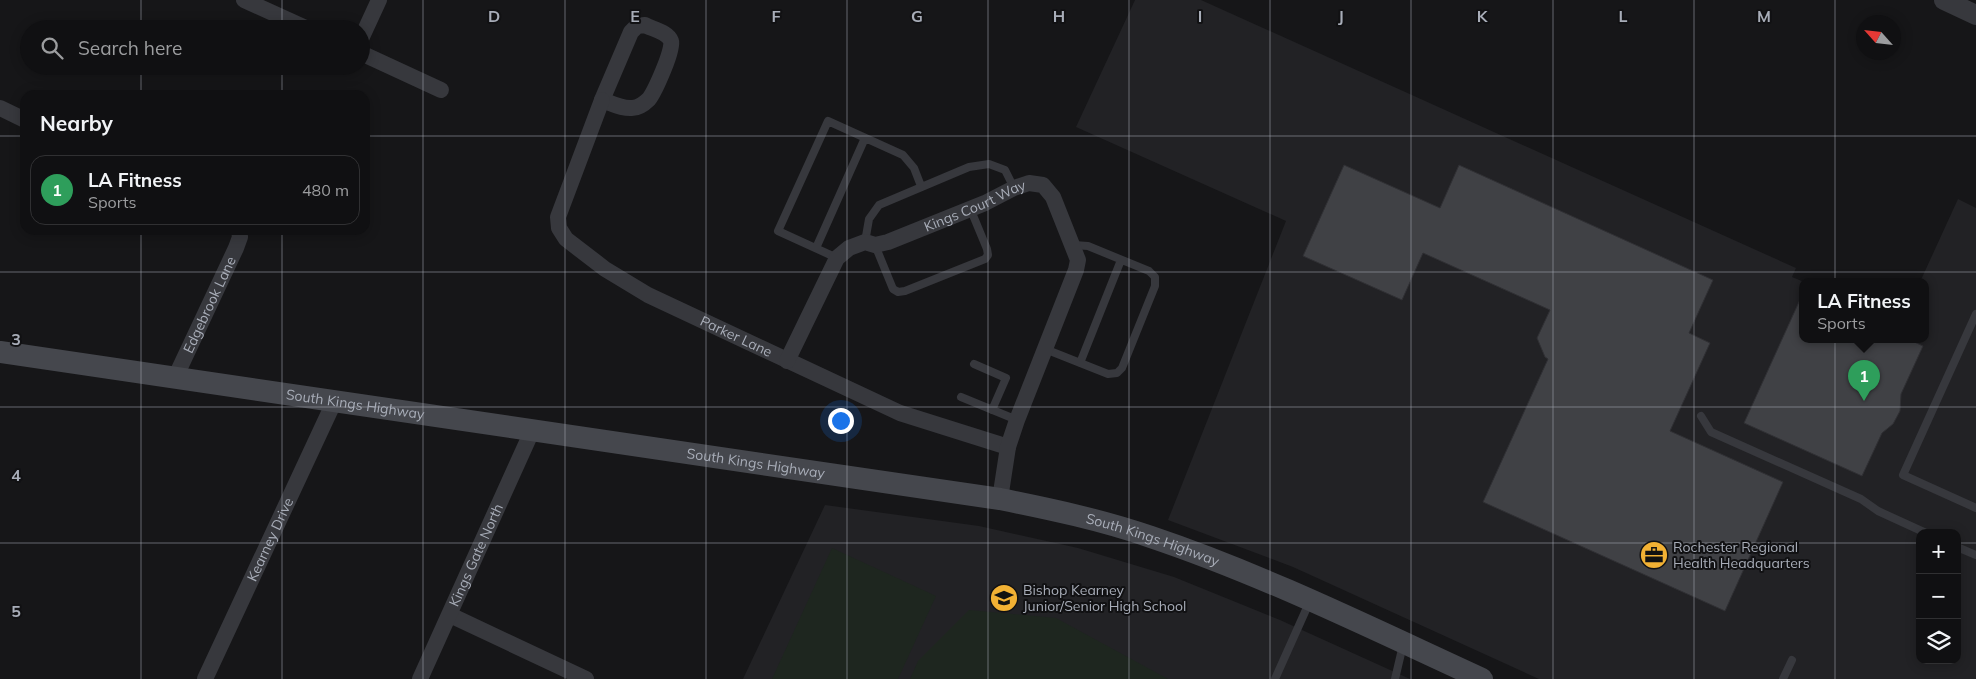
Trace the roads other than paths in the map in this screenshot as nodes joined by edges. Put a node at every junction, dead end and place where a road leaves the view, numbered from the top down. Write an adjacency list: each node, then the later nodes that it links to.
1 (244, 0): 5 (street)
2 (379, 0): 6 (street)
3 (1944, 0): 4 (street)
4 (1976, 15)
5 (288, 20)
6 (370, 20)
7 (370, 57): 8 (street)
8 (441, 90)
9 (602, 100): 9 (street, Parker Lane); 25 (street, Parker Lane)
10 (0, 108): 11 (street)
11 (20, 118)
12 (866, 138): 13 (lane); 19 (lane); 19 (lane)
13 (922, 186): 14 (lane); 17 (lane)
14 (1014, 188): 15 (street, Kings Court Way); 18 (street, Kings Court Way)
15 (970, 208): 17 (street, Kings Court Way); 17 (lane)
16 (238, 235): 28 (street, Edgebrook Lane)
17 (870, 243): 20 (street, Kings Court Way)
18 (1074, 245): 21 (lane); 23 (street, Kings Court Way)
19 (816, 248): 20 (lane)
20 (837, 258): 25 (street)
21 (1121, 260): 26 (lane); 26 (lane)
22 (1976, 314): 37 (lane)
23 (1045, 349): 26 (lane); 33 (street, Kings Court Way)
24 (0, 352): 28 (main road, South Kings Highway)
25 (787, 361): 35 (street, Parker Lane)
26 (1080, 363)
27 (974, 364): 31 (lane)
28 (175, 378): 30 (main road, South Kings Highway)
29 (961, 397): 31 (lane)
30 (335, 400): 34 (main road, South Kings Highway); 45 (street, Kearney Drive)
31 (992, 410): 33 (lane)
32 (1701, 416): 38 (lane)
33 (1016, 420): 35 (street, Kings Court Way)
34 (532, 431): 36 (main road, South Kings Highway); 42 (street, Kings Gate North)
35 (1008, 447): 36 (street)
36 (1000, 499): 41 (main road, South Kings Highway)
37 (1976, 508)
38 (1917, 529)
39 (1961, 549): 40 (lane)
40 (1976, 555)
41 (1310, 601): 43 (main road, South Kings Highway); 48 (lane)
42 (450, 615): 46 (street, Kings Gate North); 47 (street)
43 (1403, 643): 49 (lane); 50 (main road, South Kings Highway)
44 (1792, 660): 51 (lane)
45 (205, 679)
46 (420, 679)
47 (586, 679)
48 (1275, 679)
49 (1395, 679)
50 (1482, 679)
51 (1783, 679)

